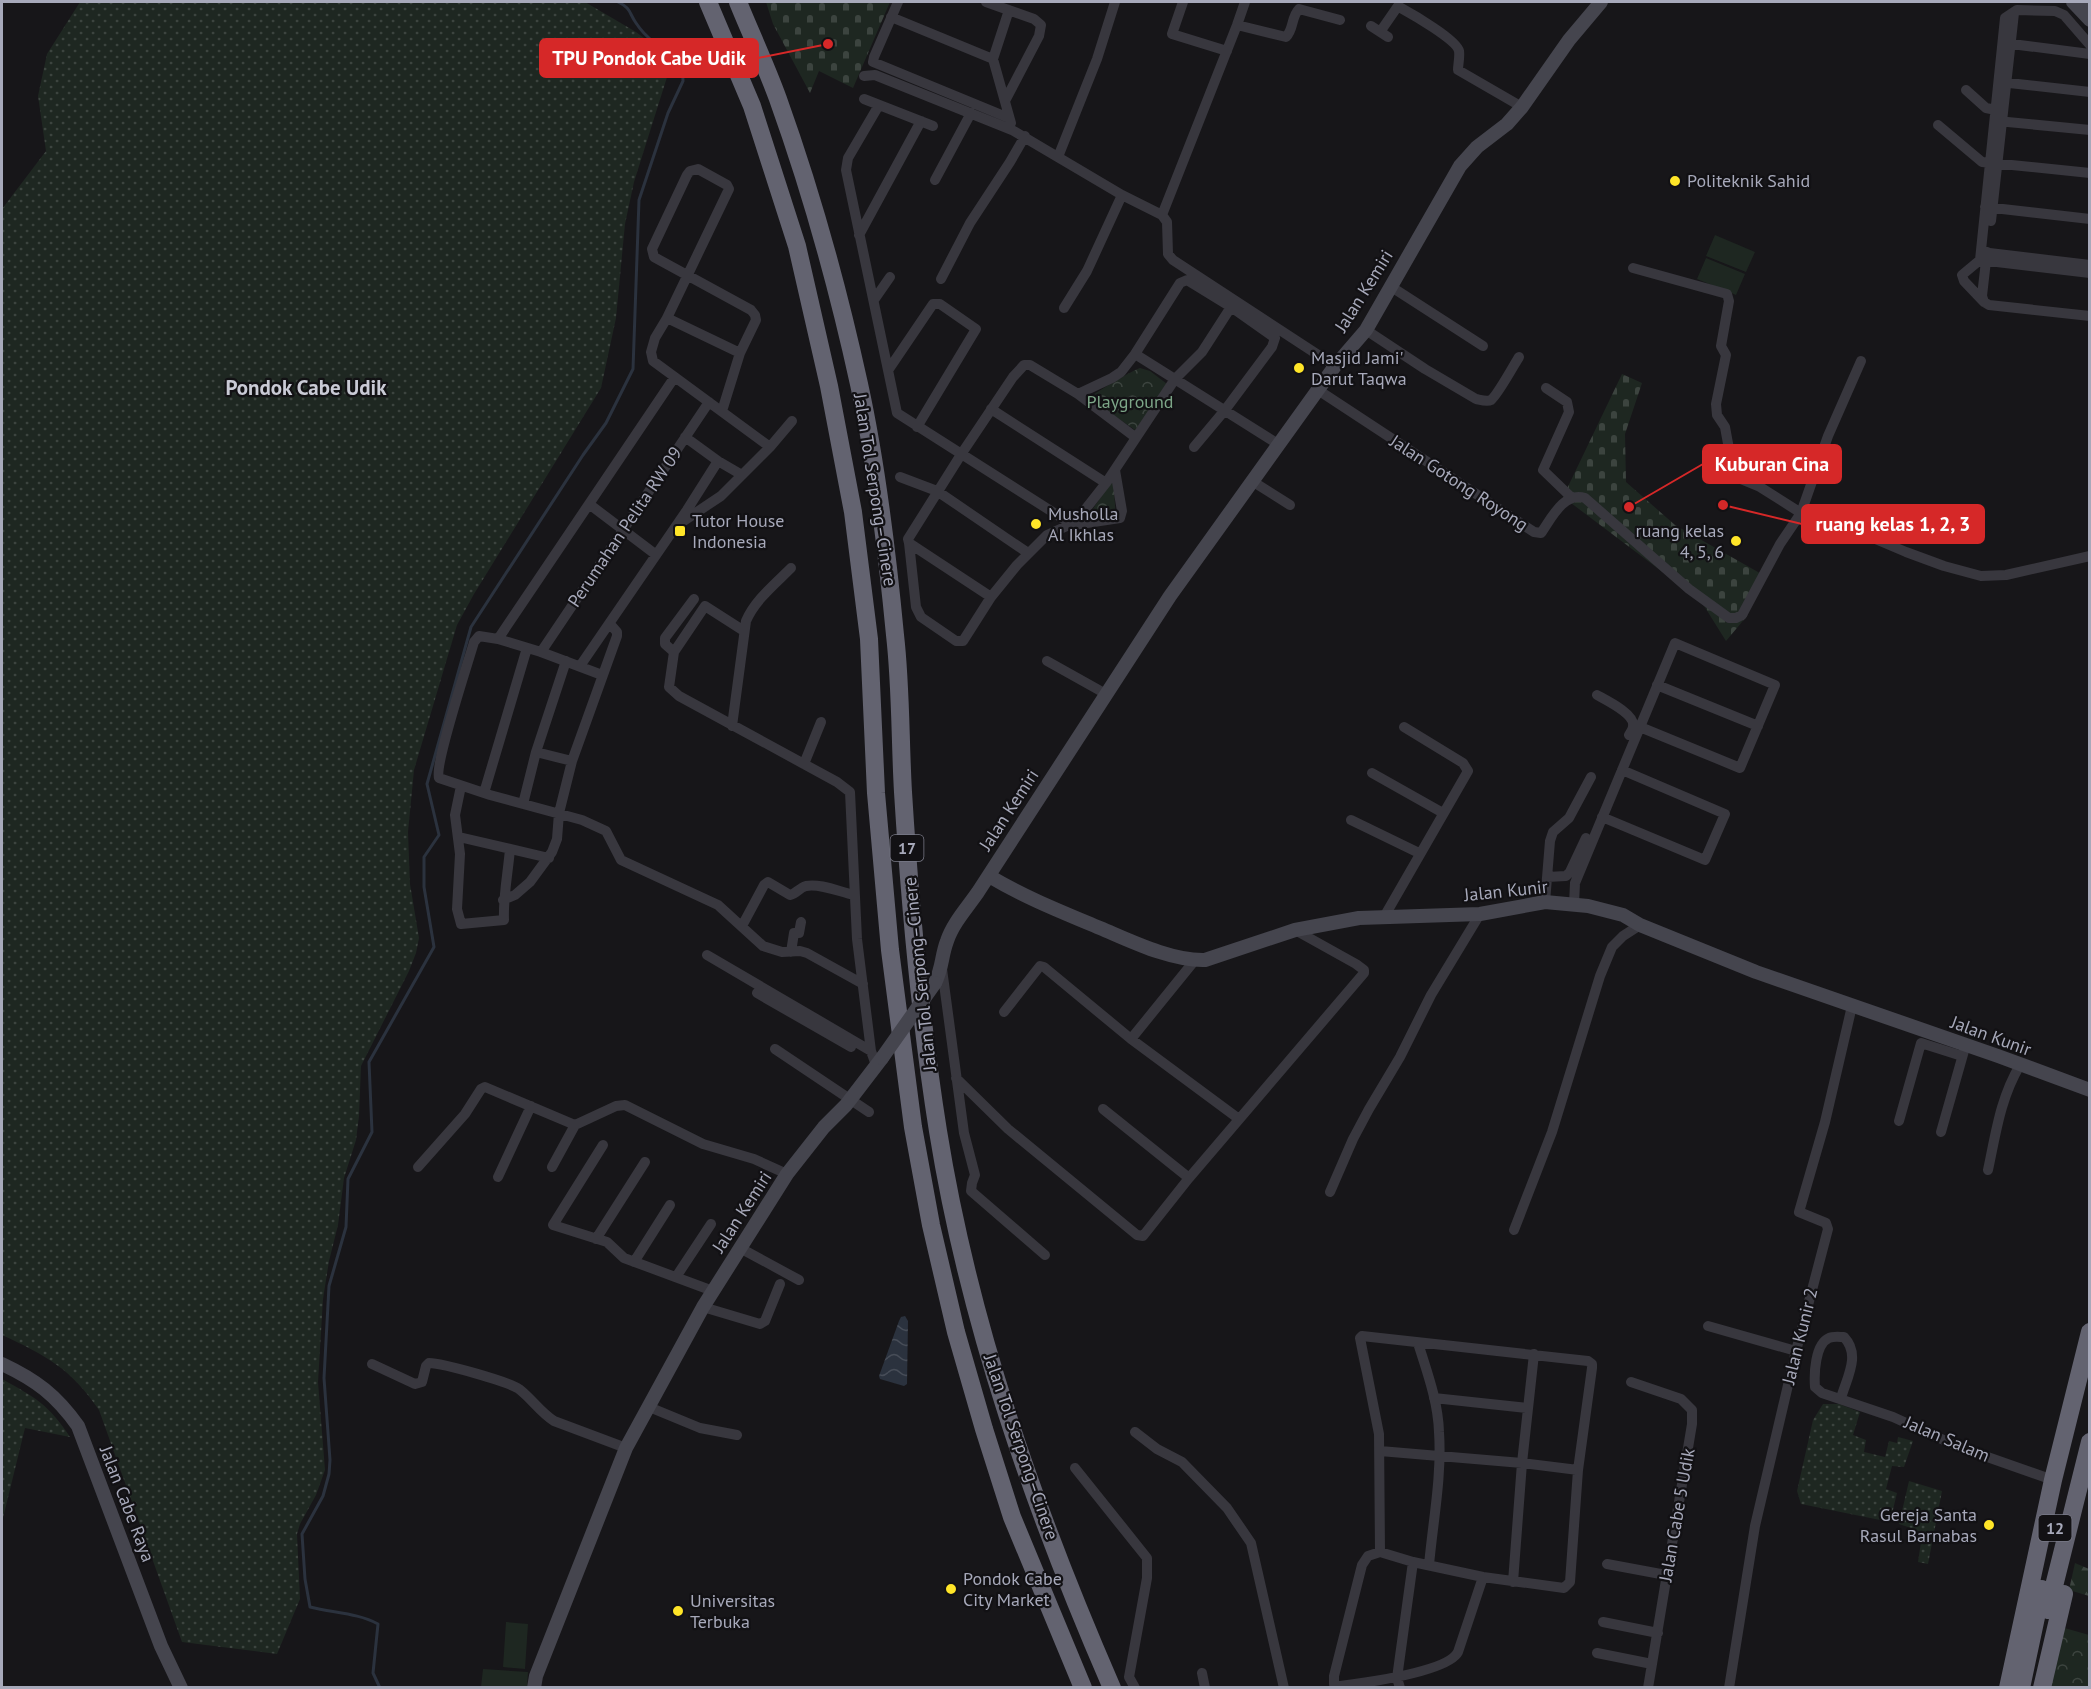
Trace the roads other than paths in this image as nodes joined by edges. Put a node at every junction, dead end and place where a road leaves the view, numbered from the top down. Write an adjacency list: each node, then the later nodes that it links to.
1 (708, 2): 237 (highway, Jalan Tol Serpong–Cinere / 17)
2 (738, 2): 238 (highway, Jalan Tol Serpong–Cinere / 17)
3 (898, 2): 11 (street)
4 (986, 2): 10 (street)
5 (1113, 2): 38 (street)
6 (1183, 2): 18 (street)
7 (1245, 2): 14 (street)
8 (1601, 2): 28 (street, Jalan Kemiri)
9 (2073, 2): 13 (street)
10 (1009, 10): 20 (street); 26 (street)
11 (891, 17): 20 (street); 31 (street)
12 (1340, 20): 14 (street)
13 (2090, 20)
14 (1237, 25): 18 (street)
15 (1380, 32): 28 (street)
16 (2007, 43): 17 (street); 19 (street); 22 (street)
17 (2090, 45)
18 (1227, 51): 44 (street)
19 (2090, 54)
20 (993, 59): 26 (street)
21 (864, 76): 29 (street)
22 (2002, 82): 24 (street); 30 (street)
23 (1966, 90): 30 (street)
24 (2090, 92)
25 (864, 99): 27 (street)
26 (1005, 100): 31 (street)
27 (879, 105): 32 (street); 46 (street)
28 (1522, 107): 54 (street, Jalan Kemiri)
29 (971, 113): 35 (street); 41 (street)
30 (1997, 117): 36 (street); 39 (street)
31 (1009, 118): 35 (street)
32 (921, 122): 34 (street); 46 (street)
33 (1938, 125): 39 (street)
34 (933, 126)
35 (1012, 130): 37 (street)
36 (2090, 130)
37 (1025, 136): 38 (street); 53 (street)
38 (1058, 157): 42 (street)
39 (1994, 163): 40 (street); 43 (street)
40 (2090, 173)
41 (935, 180)
42 (1122, 195): 44 (street); 58 (street)
43 (1989, 208): 45 (street); 47 (street)
44 (1162, 215): 67 (street)
45 (2090, 219)
46 (859, 235): 55 (street)
47 (1984, 256): 48 (street); 50 (street); 56 (street); 56 (street)
48 (2090, 265)
49 (1633, 268): 96 (street)
50 (2090, 273)
51 (686, 276): 51 (street); 60 (street); 63 (street)
52 (890, 277): 55 (street)
53 (940, 279)
54 (1390, 286): 61 (street, Jalan Kemiri); 62 (street)
55 (874, 300): 68 (street)
56 (1983, 302): 59 (street)
57 (1231, 307): 64 (street); 70 (street); 76 (street)
58 (1064, 308)
59 (2090, 316)
60 (667, 318): 63 (street); 69 (street)
61 (1366, 330): 65 (street); 67 (street, Jalan Kemiri)
62 (1483, 346)
63 (740, 353): 77 (street)
64 (1135, 354): 70 (street); 73 (street)
65 (1519, 357)
66 (1862, 361): 96 (street)
67 (1335, 366): 72 (street, Jalan Kemiri)
68 (889, 369): 79 (street); 79 (street)
69 (674, 378): 74 (street); 94 (street)
70 (1175, 379): 76 (street); 81 (street)
71 (1546, 388): 93 (street)
72 (1318, 390): 82 (street, Jalan Kemiri); 93 (street, Jalan Gotong Royong)
73 (1078, 393): 75 (street); 81 (street)
74 (709, 402): 77 (street); 80 (street, Perumahan Pelita RW 09)
75 (991, 409): 85 (street); 91 (street)
76 (1224, 410): 82 (street); 84 (street)
77 (722, 411): 83 (street)
78 (792, 421): 83 (street)
79 (917, 427): 85 (street)
80 (686, 437): 86 (street); 99 (street, Perumahan Pelita RW 09)
81 (1135, 437): 87 (street)
82 (1278, 444): 90 (street, Jalan Kemiri)
83 (770, 447): 88 (street)
84 (1194, 447)
85 (962, 453): 92 (street); 97 (street)
86 (718, 460): 88 (street); 98 (street)
87 (1115, 470): 91 (street); 97 (street)
88 (742, 475): 98 (street)
89 (900, 477): 92 (street)
90 (1252, 481): 95 (street); 118 (street, Jalan Kemiri)
91 (1106, 483): 97 (street)
92 (937, 491): 100 (street); 101 (street)
93 (1571, 497): 96 (street)
94 (589, 504): 99 (street); 109 (street)
95 (1290, 505)
96 (1801, 513): 103 (street)
97 (1073, 525): 101 (street)
98 (676, 526): 102 (street)
99 (623, 528): 102 (street); 111 (street, Perumahan Pelita RW 09)
100 (909, 543): 105 (street); 105 (street)
101 (1028, 553): 105 (street)
102 (656, 554): 107 (street)
103 (2090, 556)
104 (791, 568): 108 (street)
105 (991, 597)
106 (694, 599): 112 (street)
107 (610, 624): 115 (street); 116 (street)
108 (744, 631): 112 (street); 121 (street)
109 (498, 639): 110 (street); 131 (street)
110 (527, 648): 111 (street); 132 (street)
111 (541, 652): 113 (street)
112 (674, 652): 121 (street)
113 (566, 661): 115 (street); 125 (street)
114 (1047, 661): 118 (street)
115 (580, 666): 116 (street)
116 (602, 675): 126 (street)
117 (1657, 685): 123 (street); 123 (street); 124 (street)
118 (1106, 694): 142 (street, Jalan Kemiri)
119 (1597, 695): 143 (street)
120 (821, 722): 127 (street)
121 (732, 726): 127 (street)
122 (1404, 726): 135 (street)
123 (1758, 726): 124 (street)
124 (1640, 727): 128 (street)
125 (537, 752): 126 (street); 133 (street)
126 (572, 761): 134 (street)
127 (804, 764): 144 (street)
128 (1622, 770): 136 (street); 136 (street)
129 (1372, 773): 135 (street)
130 (1591, 777): 143 (street)
131 (461, 786): 132 (street); 138 (street)
132 (484, 793): 133 (street)
133 (523, 804): 134 (street)
134 (559, 813): 141 (street); 152 (street)
135 (1443, 813): 140 (street)
136 (1602, 817): 147 (street)
137 (1352, 820): 140 (street)
138 (459, 837): 139 (street); 145 (street)
139 (510, 849): 141 (street); 145 (street)
140 (1419, 853): 149 (street)
141 (549, 858): 145 (street)
142 (989, 876): 156 (street, Jalan Kunir); 157 (street, Jalan Kemiri)
143 (1547, 877): 146 (street)
144 (854, 895): 152 (street); 158 (street)
145 (503, 900)
146 (1545, 902): 147 (street, Jalan Kunir); 148 (street, Jalan Kunir)
147 (1574, 904): 151 (street, Jalan Kunir)
148 (1480, 914): 149 (street, Jalan Kunir); 185 (street)
149 (1384, 917): 153 (street, Jalan Kunir)
150 (801, 921): 154 (street)
151 (1640, 925): 160 (street, Jalan Kunir); 188 (street)
152 (742, 926): 154 (street)
153 (1295, 930): 156 (street, Jalan Kunir); 173 (street)
154 (791, 952): 158 (street)
155 (707, 955): 165 (street)
156 (1195, 960): 162 (street)
157 (942, 969): 165 (street, Jalan Kemiri, bridge); 167 (street)
158 (863, 984): 165 (street)
159 (757, 993): 165 (street)
160 (1852, 1006): 164 (street, Jalan Kunir); 201 (street, Jalan Kunir 2)
161 (1004, 1012): 162 (street)
162 (1131, 1039): 173 (street)
163 (775, 1049): 169 (street)
164 (1964, 1050): 166 (street, Jalan Kunir); 174 (street); 176 (street)
165 (876, 1058): 169 (street, Jalan Kemiri)
166 (2020, 1065): 168 (street, Jalan Kunir); 181 (street)
167 (956, 1078): 184 (street); 191 (street)
168 (2090, 1090)
169 (850, 1099): 172 (street); 182 (street, Jalan Kemiri)
170 (531, 1106): 175 (street); 179 (street); 183 (street)
171 (1103, 1109): 184 (street)
172 (869, 1112)
173 (1239, 1119): 184 (street)
174 (1899, 1121)
175 (575, 1125): 180 (street); 182 (street)
176 (1941, 1132)
177 (603, 1145): 189 (street)
178 (645, 1162): 189 (street)
179 (418, 1167)
180 (552, 1167)
181 (1988, 1170)
182 (787, 1174): 190 (street, Jalan Kemiri)
183 (498, 1177)
184 (1189, 1178)
185 (1330, 1192)
186 (670, 1204): 192 (street)
187 (711, 1224): 193 (street)
188 (1514, 1230)
189 (596, 1239): 192 (street)
190 (740, 1248): 194 (street); 196 (street, Jalan Kemiri)
191 (1045, 1256)
192 (634, 1262): 193 (street)
193 (676, 1277): 196 (street)
194 (799, 1280)
195 (780, 1284): 197 (street)
196 (712, 1291): 197 (street, Jalan Kemiri)
197 (703, 1307): 209 (street, Jalan Kemiri)
198 (1708, 1326): 201 (street)
199 (2090, 1332): 220 (highway)
200 (1418, 1343): 202 (street); 207 (street); 215 (street)
201 (1796, 1351): 244 (street, Jalan Kunir 2)
202 (1534, 1354): 210 (street); 219 (street)
203 (2, 1364): 235 (street, Jalan Cabe Raya)
204 (372, 1364): 214 (street)
205 (2090, 1368): 246 (highway, 12)
206 (1631, 1382): 226 (street, Jalan Cabe 5 Udik)
207 (1434, 1398): 210 (street); 216 (street)
208 (1841, 1398): 208 (street, Jalan Salam); 220 (street, Jalan Salam)
209 (649, 1407): 212 (street); 214 (street, Jalan Kemiri)
210 (1527, 1408): 217 (street)
211 (1135, 1432): 241 (street)
212 (737, 1435)
213 (2090, 1442): 247 (highway, 12)
214 (626, 1448): 236 (street, Jalan Kemiri)
215 (1380, 1451): 216 (street); 222 (street)
216 (1440, 1455): 217 (street); 225 (street)
217 (1522, 1462): 219 (street); 228 (street)
218 (1075, 1468): 239 (street)
219 (1578, 1470): 228 (street)
220 (2052, 1480): 245 (highway)
221 (2090, 1481): 248 (highway)
222 (1380, 1552): 223 (street); 234 (street)
223 (1413, 1562): 225 (street); 234 (street)
224 (1607, 1564): 226 (street)
225 (1429, 1565): 227 (street)
226 (1666, 1575): 230 (street, Jalan Cabe 5 Udik)
227 (1483, 1577): 228 (street); 234 (street)
228 (1513, 1582)
229 (1603, 1622): 230 (street)
230 (1658, 1633): 232 (street, Jalan Cabe 5 Udik)
231 (1597, 1653): 232 (street)
232 (1652, 1664): 243 (street, Jalan Cabe 5 Udik)
233 (1202, 1673): 240 (street)
234 (1401, 1680): 242 (street)
235 (181, 1688)
236 (534, 1688)
237 (1083, 1688)
238 (1112, 1688)
239 (1135, 1688)
240 (1205, 1688)
241 (1284, 1688)
242 (1411, 1688)
243 (1648, 1688)
244 (1729, 1688)
245 (2008, 1688)
246 (2021, 1688)
247 (2031, 1688)
248 (2042, 1688)

